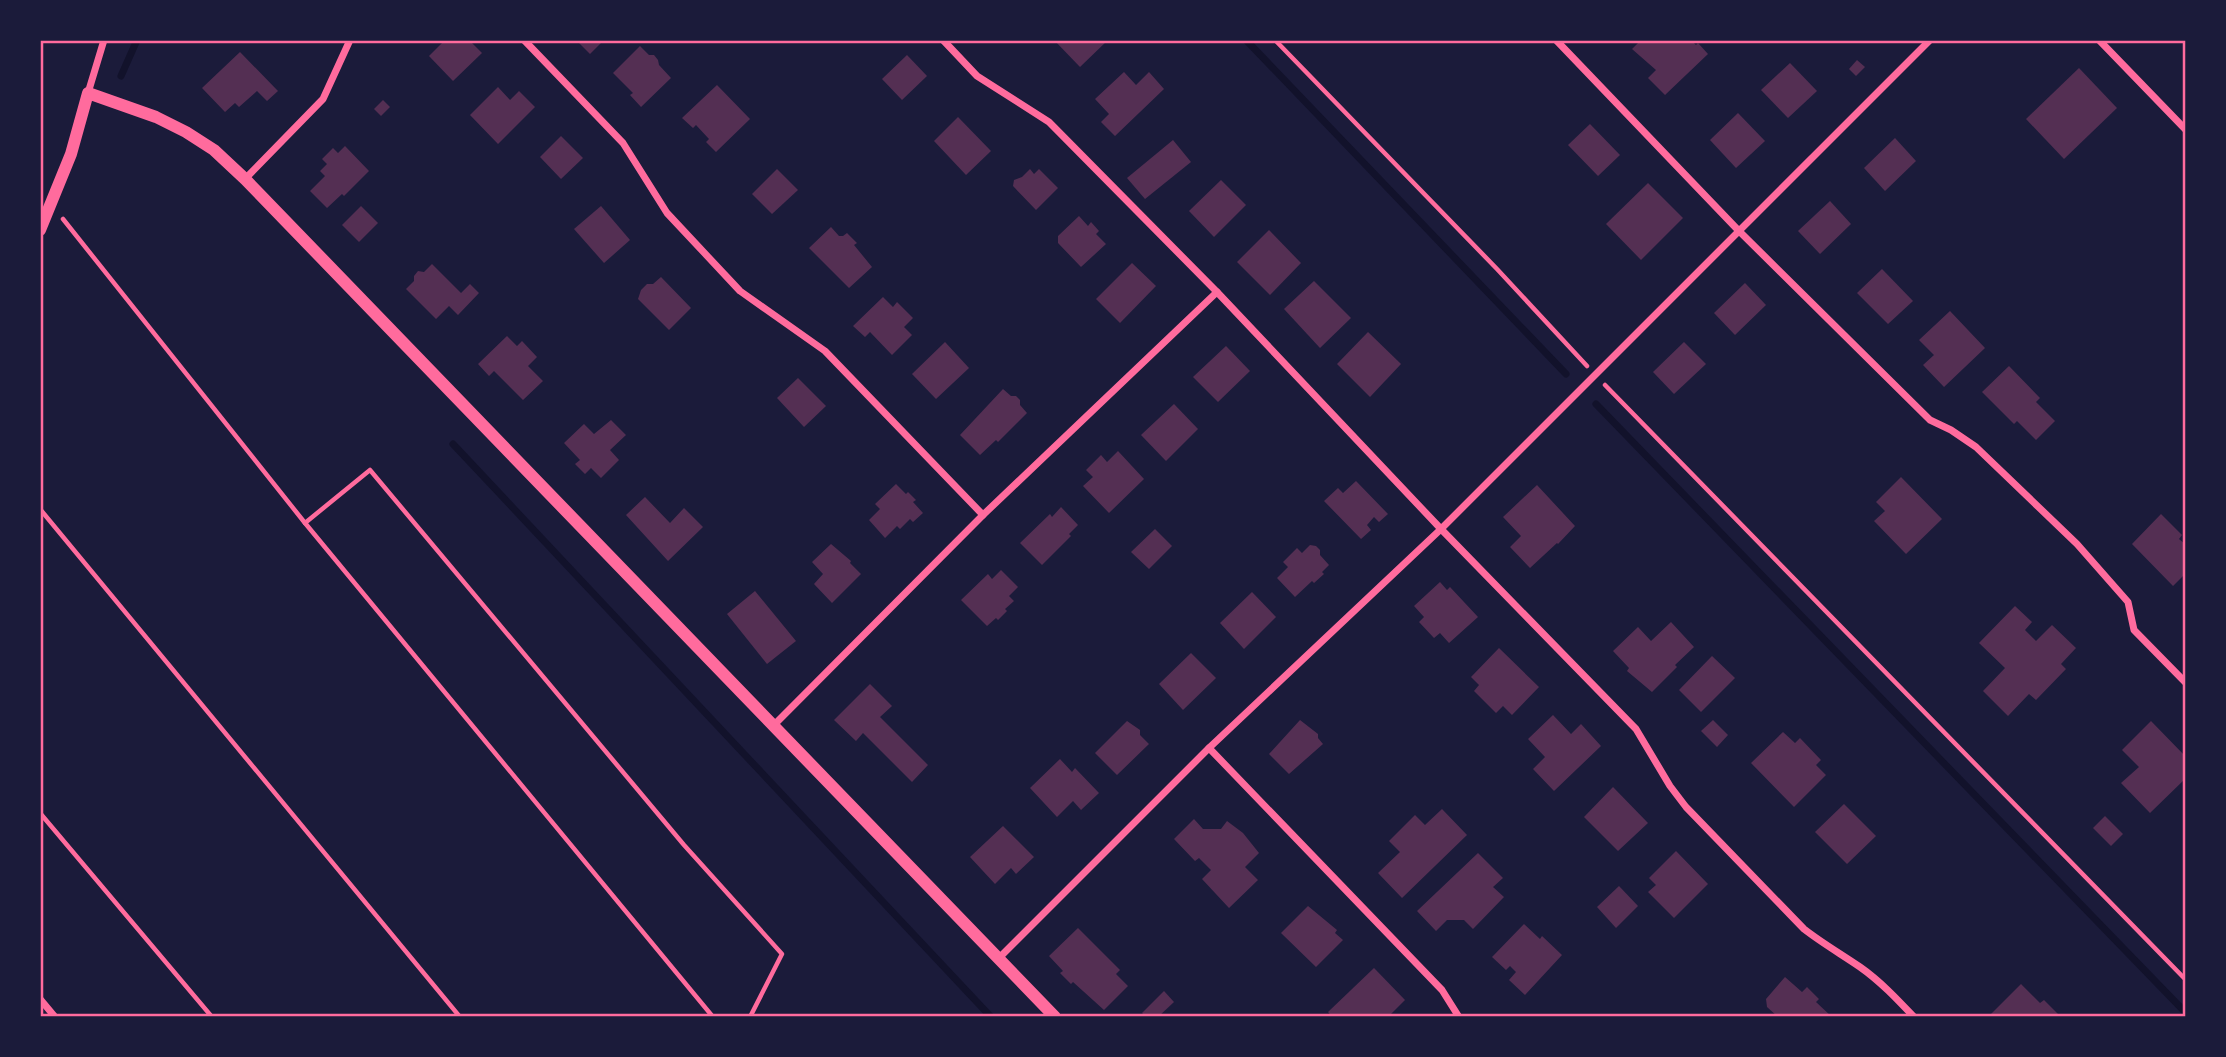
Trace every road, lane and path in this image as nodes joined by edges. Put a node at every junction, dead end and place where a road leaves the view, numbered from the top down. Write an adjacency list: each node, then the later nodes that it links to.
1 (104, 40): 9 (street)
2 (350, 40): 11 (street)
3 (524, 40): 18 (street)
4 (943, 40): 15 (street)
5 (1275, 40): 16 (path)
6 (1556, 40): 14 (street)
7 (1930, 40): 14 (street)
8 (2099, 40): 10 (street)
9 (88, 93): 11 (street); 12 (street)
10 (2186, 130)
11 (245, 179): 22 (street)
12 (51, 204): 13 (street); 19 (path)
13 (40, 230)
14 (1738, 230): 16 (street); 21 (street)
15 (1217, 292): 18 (street); 20 (street)
16 (1596, 376): 20 (street); 26 (path)
17 (40, 509): 30 (path)
18 (983, 515): 22 (street)
19 (305, 523): 31 (path); 32 (path)
20 (1441, 529): 23 (street); 35 (street)
21 (2186, 683)
22 (774, 725): 25 (street)
23 (1209, 748): 25 (street); 34 (street)
24 (40, 813): 29 (path)
25 (999, 958): 33 (street)
26 (2186, 980)
27 (40, 999): 28 (street)
28 (55, 1017)
29 (212, 1017)
30 (460, 1017)
31 (713, 1017)
32 (750, 1017)
33 (1055, 1017)
34 (1459, 1017)
35 (1914, 1017)

